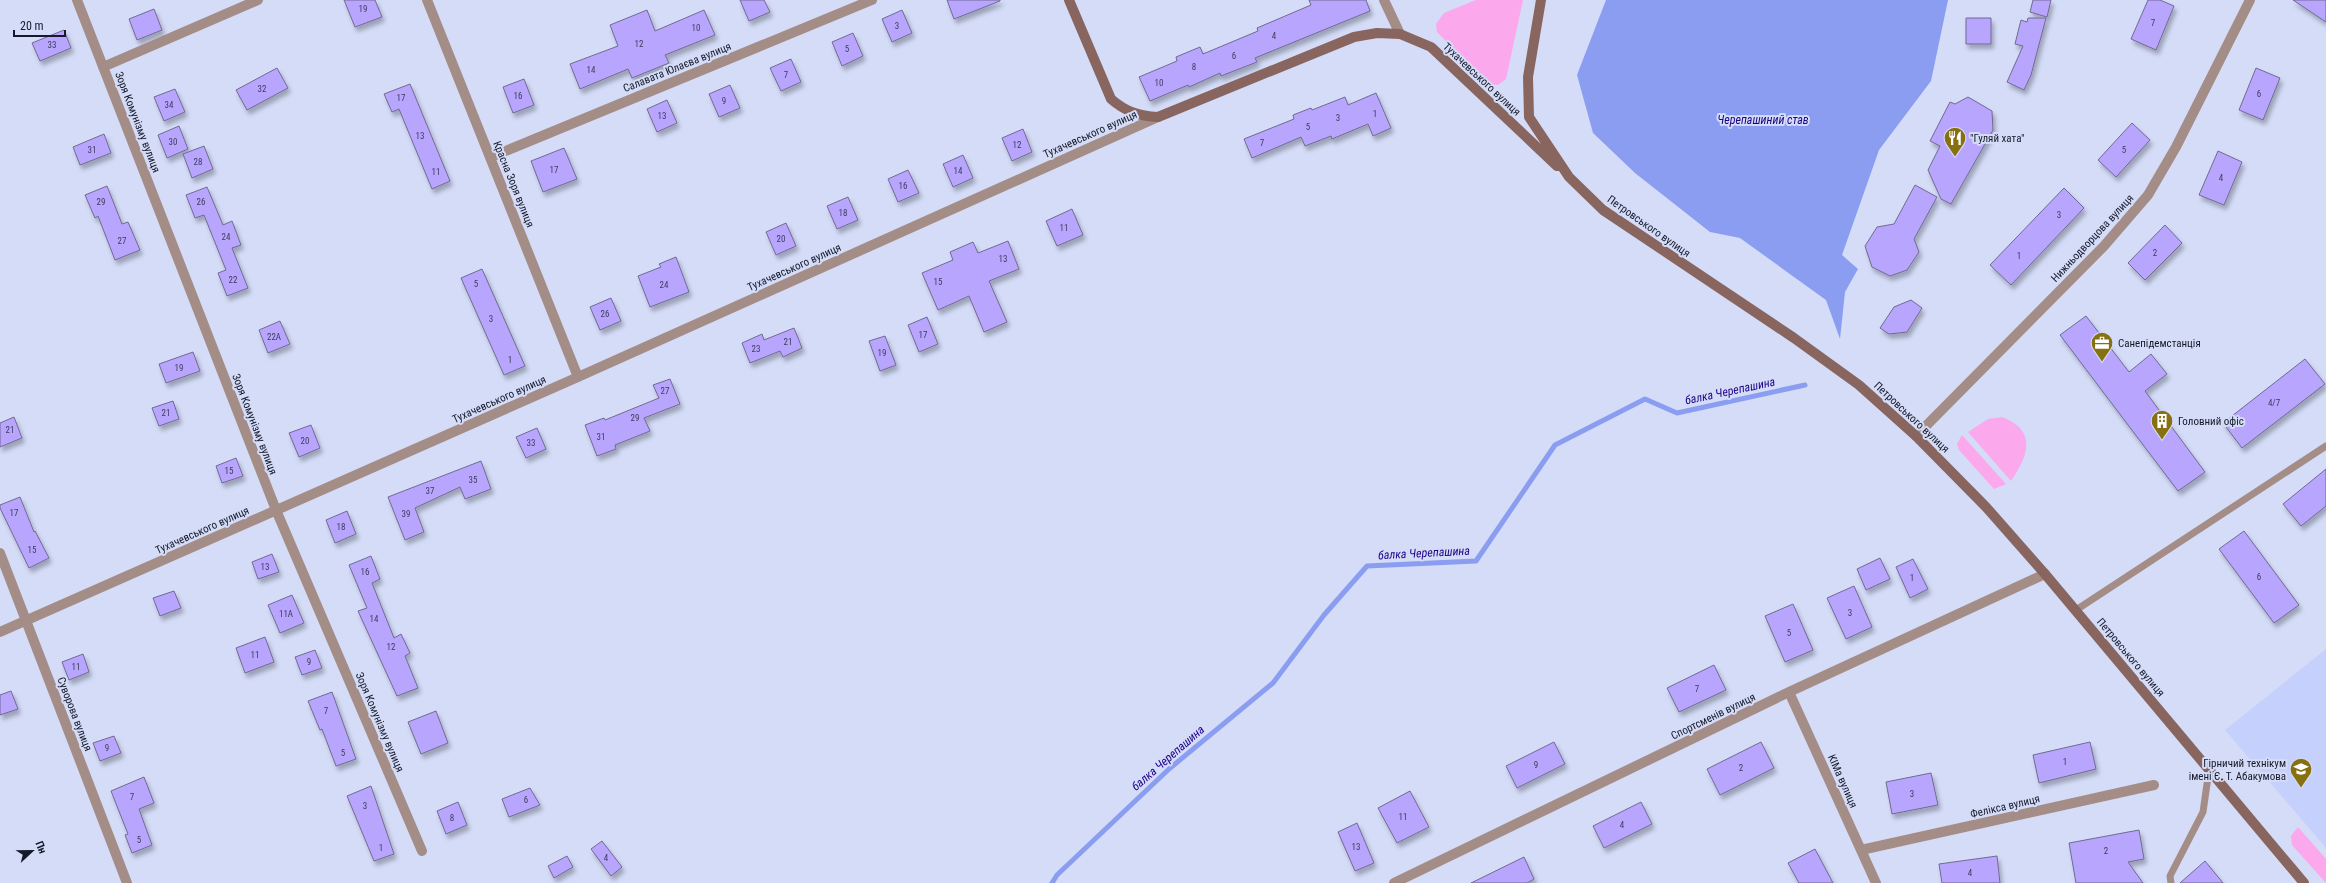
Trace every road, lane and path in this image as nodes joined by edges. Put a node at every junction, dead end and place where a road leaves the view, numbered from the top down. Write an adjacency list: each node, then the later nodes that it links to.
1 (77, 0): 10 (street, Зоря Комунізму вулиця)
2 (258, 0): 10 (street)
3 (427, 0): 12 (street, Красна Зоря вулиця)
4 (872, 0): 12 (street, Салавата Юлаєва вулиця)
5 (1069, 0): 11 (main road)
6 (1384, 0): 9 (street)
7 (1541, 0): 13 (main road, Петровського вулиця)
8 (2250, 0): 15 (street, Нижньодворцова вулиця)
9 (1400, 34): 11 (main road, Тухачевського вулиця); 13 (main road, Тухачевського вулиця)
10 (103, 67): 17 (street, Зоря Комунізму вулиця)
11 (1158, 116): 14 (street, Тухачевського вулиця)
12 (491, 157): 14 (street, Красна Зоря вулиця)
13 (1569, 177): 15 (main road, Петровського вулиця)
14 (578, 377): 17 (street, Тухачевського вулиця)
15 (1916, 436): 19 (main road, Петровського вулиця)
16 (2326, 446): 20 (lane)
17 (276, 510): 21 (street, Тухачевського вулиця); 27 (street, Зоря Комунізму вулиця)
18 (0, 553): 21 (street, Суворова вулиця)
19 (2045, 574): 20 (main road, Петровського вулиця); 23 (street, Спортсменів вулиця)
20 (2076, 610): 24 (main road, Петровського вулиця)
21 (26, 621): 22 (street, Тухачевського вулиця); 29 (street, Суворова вулиця)
22 (0, 632)
23 (1789, 692): 26 (street, КІМа вулиця); 30 (street, Спортсменів вулиця)
24 (2210, 770): 31 (lane); 32 (main road, Петровського вулиця)
25 (2154, 785): 26 (street, Фелікса вулиця)
26 (1861, 850): 28 (street, КІМа вулиця)
27 (422, 851)
28 (1872, 882)
29 (127, 883)
30 (1394, 883)
31 (2172, 883)
32 (2304, 883)

